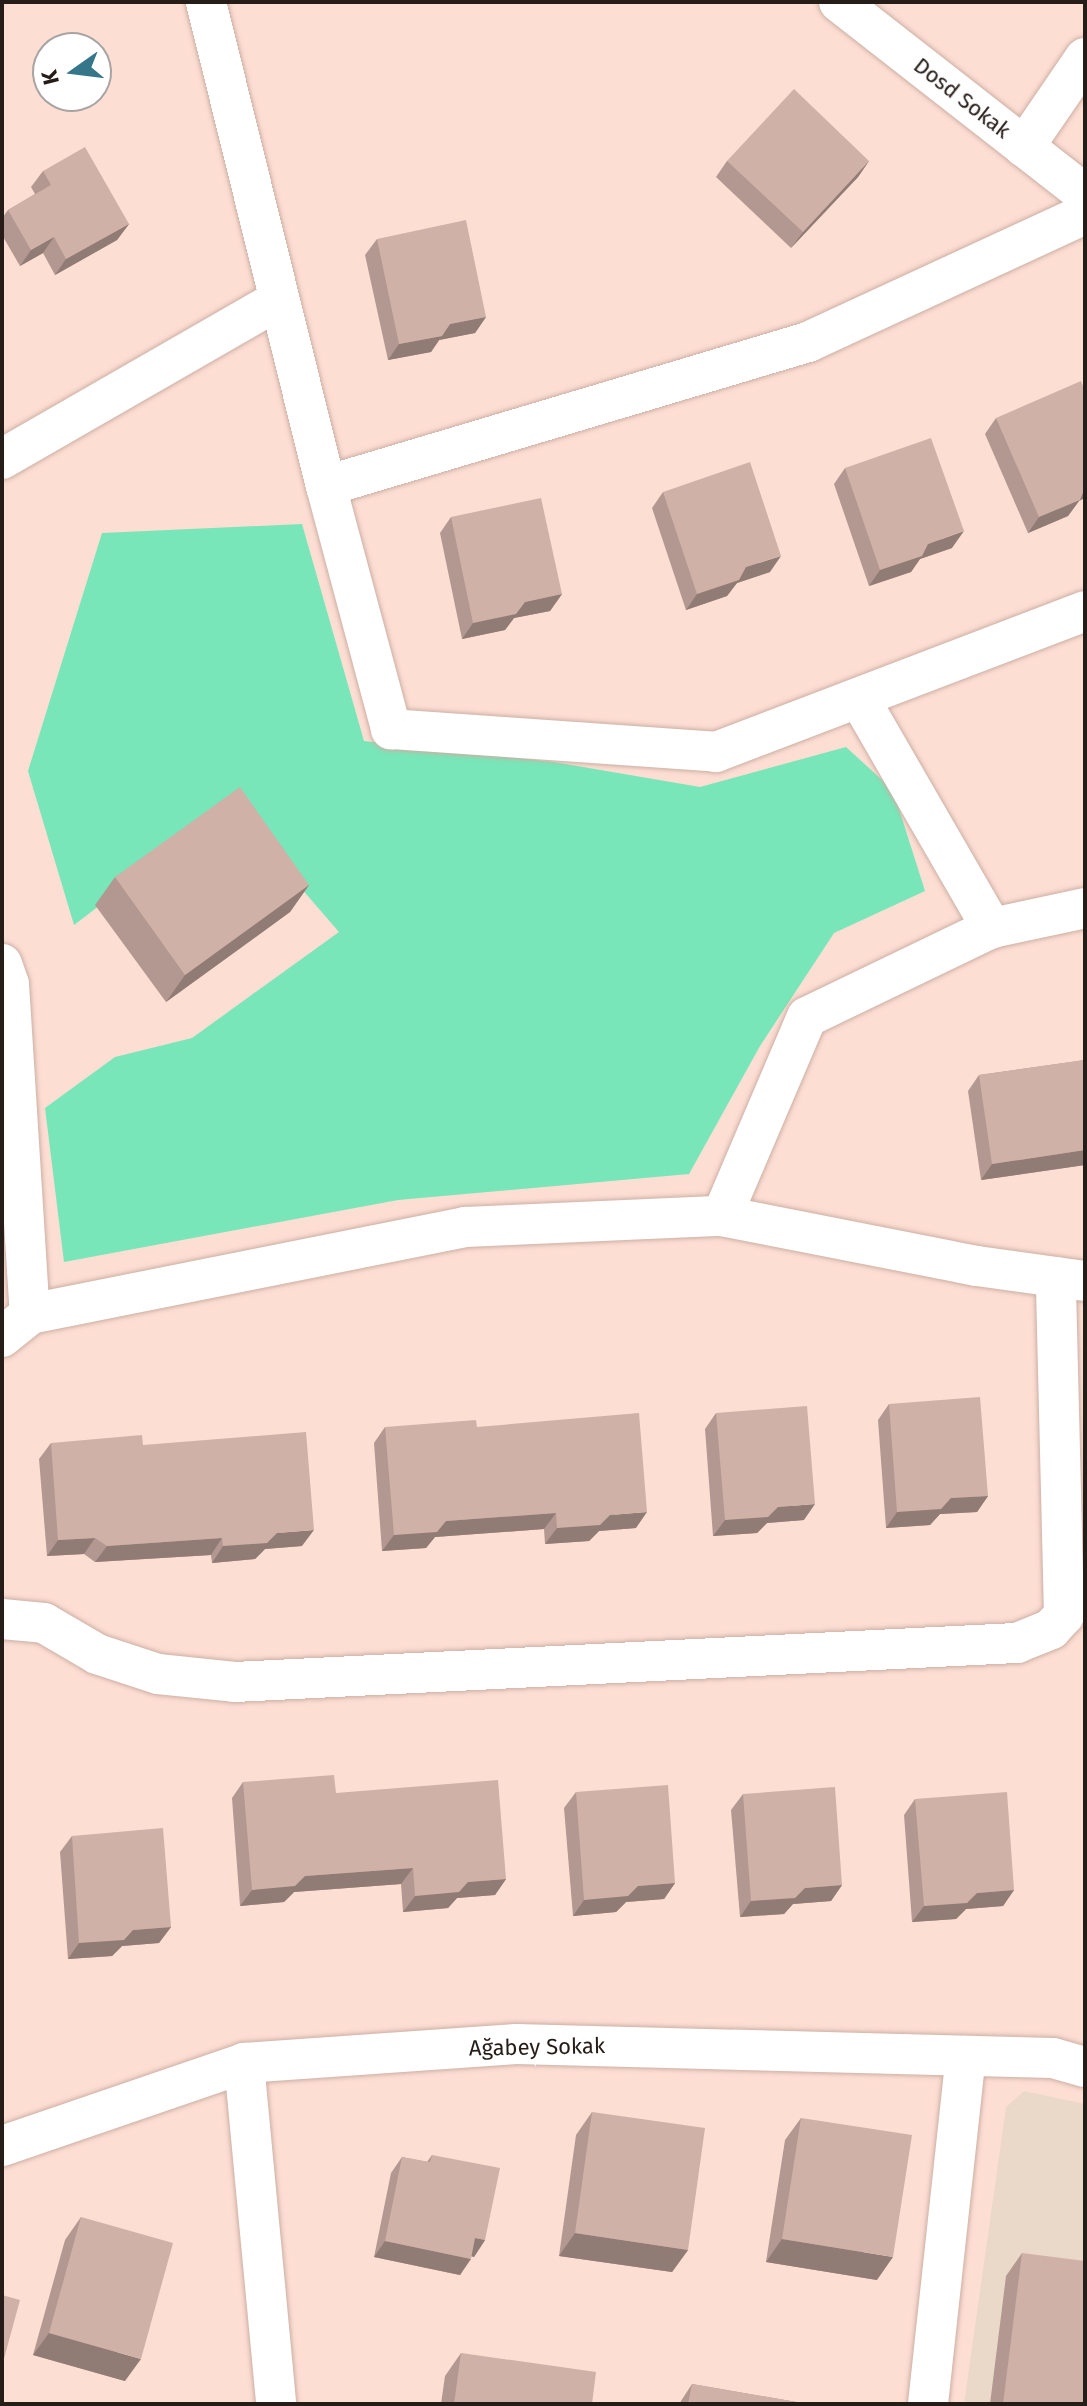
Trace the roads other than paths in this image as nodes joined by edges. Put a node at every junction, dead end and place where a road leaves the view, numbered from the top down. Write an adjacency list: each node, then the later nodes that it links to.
1 (206, 2): 7 (street)
2 (839, 2): 4 (street, Dosd Sokak)
3 (1085, 58): 4 (street)
4 (1024, 147): 5 (street, Dosd Sokak)
5 (1085, 194)
6 (1085, 214): 9 (street)
7 (279, 300): 8 (street); 9 (street)
8 (2, 459)
9 (326, 486): 11 (street)
10 (1085, 611): 11 (street)
11 (859, 698): 13 (street)
12 (1085, 908): 13 (street)
13 (992, 928): 15 (street)
14 (2, 964): 17 (street)
15 (722, 1216): 16 (street); 17 (street)
16 (1071, 1279): 18 (street)
17 (16, 1326)
18 (2, 1619)
19 (966, 2056): 20 (street, Ağabey Sokak); 21 (street, Ağabey Sokak); 24 (street)
20 (244, 2063): 22 (street, Ağabey Sokak); 23 (street)
21 (1085, 2067)
22 (2, 2146)
23 (276, 2404)
24 (928, 2404)

